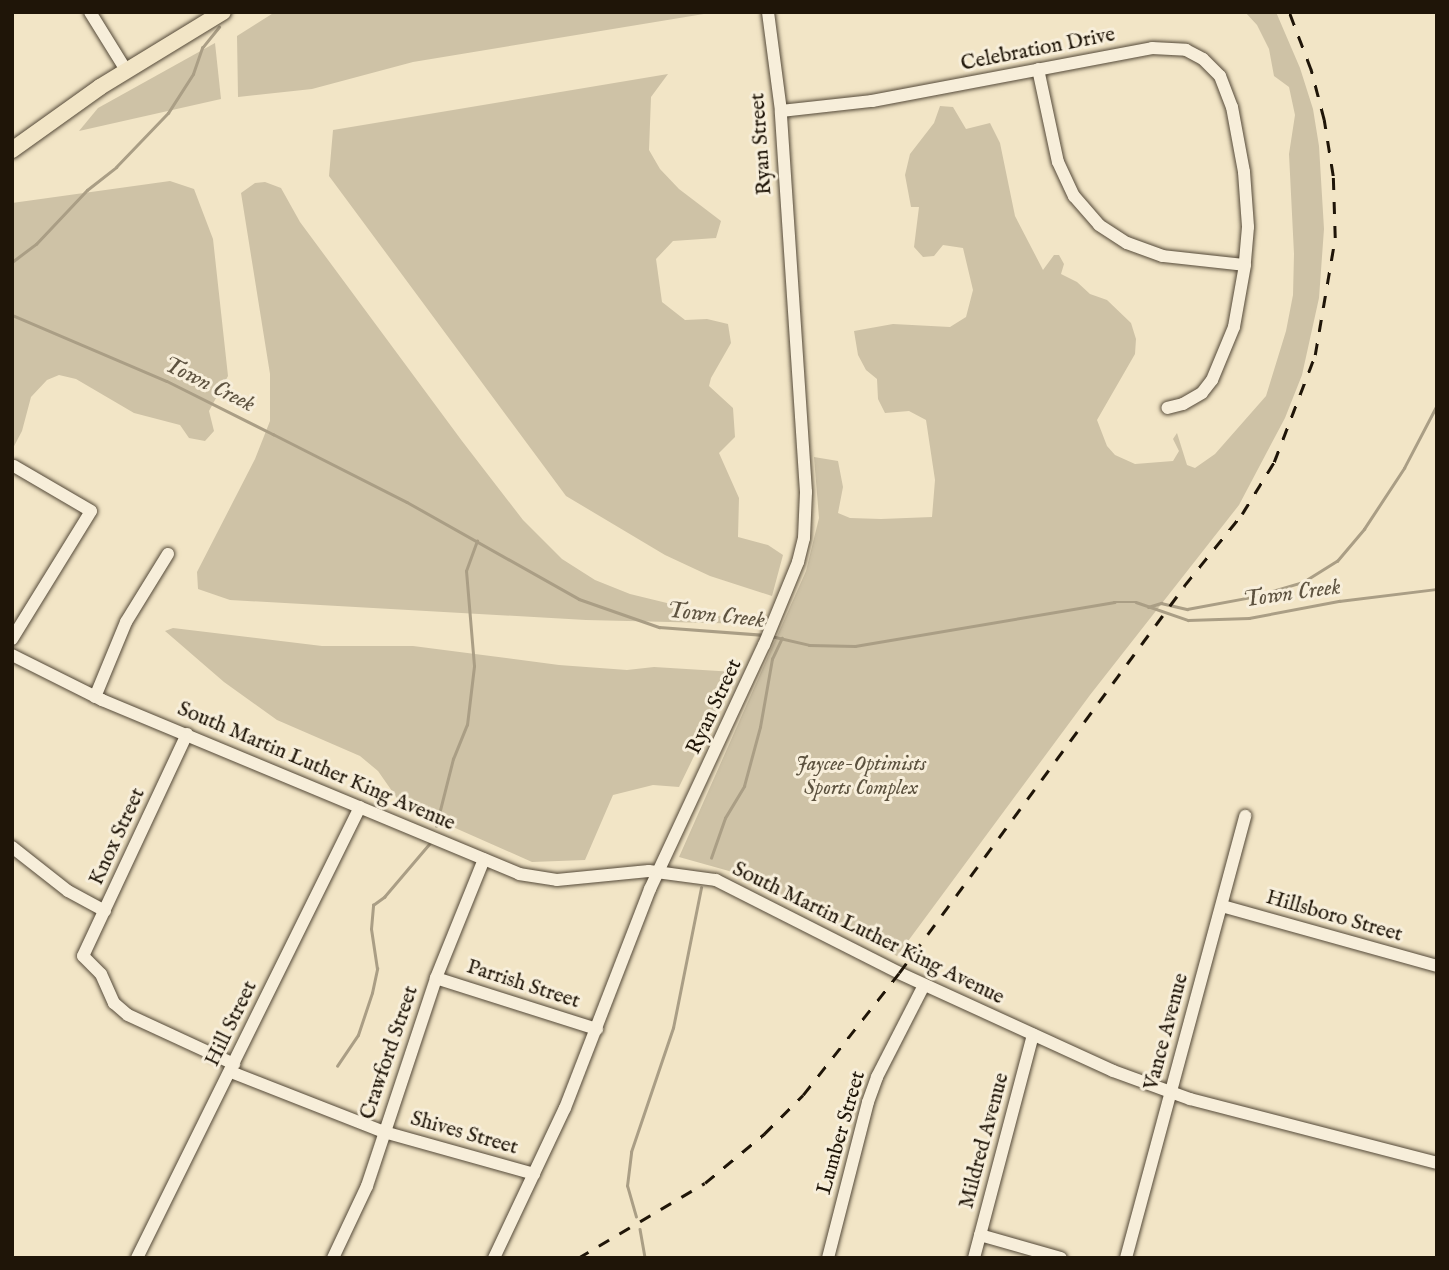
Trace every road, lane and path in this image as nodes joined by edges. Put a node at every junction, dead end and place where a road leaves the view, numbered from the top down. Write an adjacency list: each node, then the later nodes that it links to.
1 (90, 12): 5 (street)
2 (223, 12): 5 (main road)
3 (768, 12): 6 (street, Ryan Street)
4 (1038, 69): 6 (street, Celebration Drive); 8 (street); 8 (street, Celebration Drive)
5 (126, 70): 7 (main road)
6 (780, 111): 20 (street, Ryan Street)
7 (12, 150)
8 (1245, 265): 9 (street, Celebration Drive)
9 (1167, 408)
10 (14, 466): 12 (street)
11 (168, 554): 14 (street)
12 (12, 639)
13 (12, 655): 14 (street, South Martin Luther King Avenue)
14 (95, 697): 15 (street, South Martin Luther King Avenue)
15 (187, 734): 16 (street, South Martin Luther King Avenue); 22 (street, Knox Street)
16 (360, 807): 19 (street, South Martin Luther King Avenue); 29 (street, Hill Street)
17 (1245, 816): 21 (street, Vance Avenue)
18 (12, 847): 22 (street)
19 (484, 859): 20 (street, South Martin Luther King Avenue); 25 (street, Crawford Street)
20 (659, 872): 26 (street, South Martin Luther King Avenue); 27 (street, Ryan Street)
21 (1222, 906): 24 (street, Hillsboro Street); 30 (street, Vance Avenue)
22 (105, 911): 23 (street, Knox Street)
23 (83, 956): 29 (street, Shives Street)
24 (1437, 966)
25 (436, 978): 27 (street, Parrish Street); 31 (street, Crawford Street)
26 (924, 985): 28 (street, South Martin Luther King Avenue); 38 (street, Lumber Street)
27 (597, 1029): 33 (street, Ryan Street)
28 (1033, 1035): 30 (street, South Martin Luther King Avenue); 34 (street, Mildred Avenue)
29 (232, 1068): 31 (street, Shives Street); 36 (street, Hill Street)
30 (1171, 1093): 32 (street, South Martin Luther King Avenue); 41 (street, Vance Avenue)
31 (384, 1132): 33 (street, Shives Street); 35 (street, Crawford Street)
32 (1437, 1163)
33 (534, 1174): 37 (street, Ryan Street)
34 (980, 1235): 39 (street, Mildred Avenue); 40 (street)
35 (334, 1257)
36 (137, 1258)
37 (494, 1258)
38 (828, 1258)
39 (974, 1258)
40 (1061, 1258)
41 (1126, 1258)

